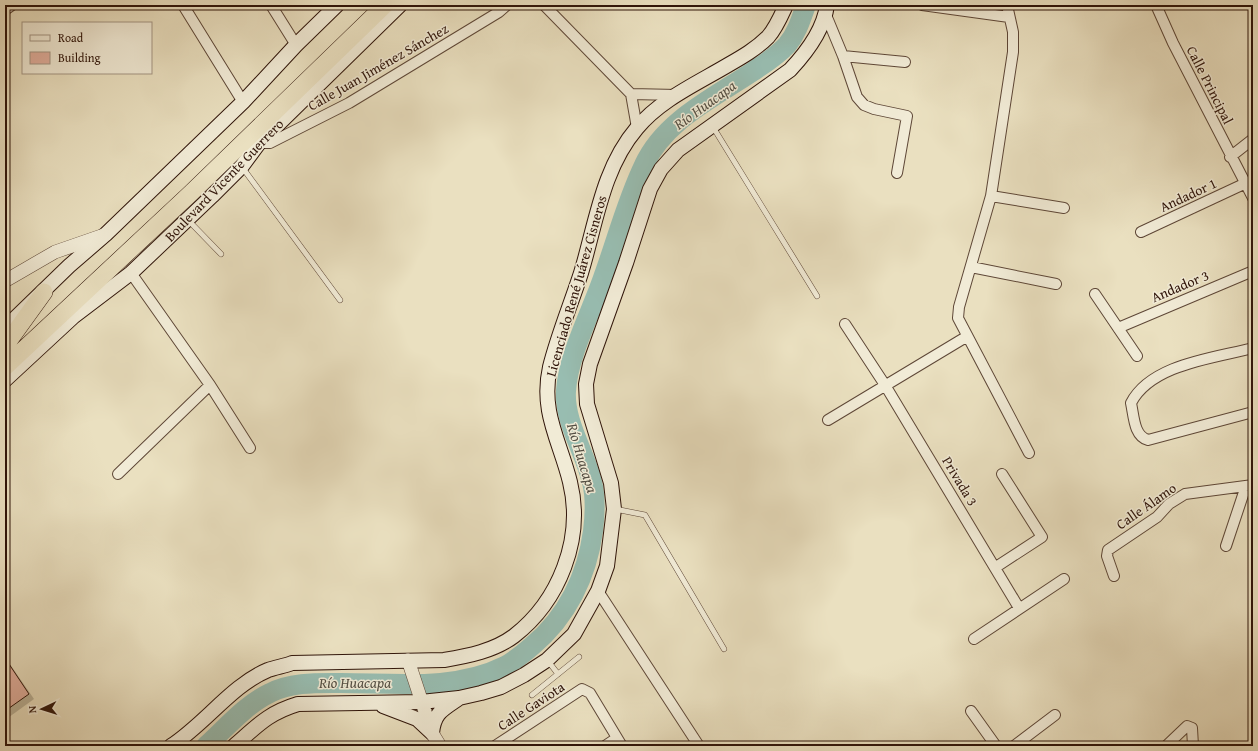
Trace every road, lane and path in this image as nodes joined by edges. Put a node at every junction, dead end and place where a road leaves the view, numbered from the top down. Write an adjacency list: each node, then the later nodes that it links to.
1 (12, 5): 14 (street)
2 (183, 5): 22 (street)
3 (271, 5): 17 (street)
4 (337, 5): 17 (main road)
5 (369, 5): 57 (highway, Boulevard Vicente Guerrero)
6 (385, 5): 41 (highway, Boulevard Vicente Guerrero)
7 (400, 5): 26 (main road, Boulevard Vicente Guerrero)
8 (507, 5): 26 (street, Calle Juan Jiménez Sánchez)
9 (544, 5): 20 (street)
10 (786, 5): 21 (main road, Licenciado René Juárez Cisneros)
11 (922, 5): 16 (street)
12 (1007, 5): 16 (street)
13 (1156, 5): 27 (street, Calle Principal)
14 (5, 10)
15 (826, 10): 18 (street); 23 (main road)
16 (1009, 17): 31 (street)
17 (296, 45): 22 (main road)
18 (843, 56): 19 (street); 29 (street)
19 (905, 62)
20 (631, 94): 21 (street); 24 (street)
21 (677, 96): 24 (main road, Licenciado René Juárez Cisneros)
22 (242, 102): 36 (main road)
23 (712, 124): 48 (lane); 70 (main road)
24 (637, 128): 81 (main road, Licenciado René Juárez Cisneros)
25 (1253, 139): 27 (street)
26 (259, 143): 28 (main road, Boulevard Vicente Guerrero)
27 (1230, 157): 30 (street, Calle Principal)
28 (242, 166): 34 (main road, Boulevard Vicente Guerrero); 49 (lane)
29 (897, 173)
30 (1246, 183): 32 (street, Calle Principal); 35 (street, Andador 1)
31 (991, 196): 33 (street); 40 (street)
32 (1253, 198)
33 (1064, 208)
34 (188, 220): 38 (lane); 43 (main road, Boulevard Vicente Guerrero)
35 (1141, 232)
36 (106, 234): 37 (street); 39 (main road)
37 (55, 252): 39 (street); 44 (street)
38 (221, 254)
39 (69, 266): 46 (main road)
40 (971, 267): 45 (street); 54 (street)
41 (109, 270): 50 (highway); 59 (highway, Boulevard Vicente Guerrero)
42 (1253, 271): 53 (street, Andador 3)
43 (131, 273): 50 (main road, Boulevard Vicente Guerrero); 62 (street)
44 (5, 281)
45 (1056, 284)
46 (44, 292): 52 (main road); 55 (highway)
47 (1095, 294): 53 (street)
48 (817, 296)
49 (340, 300)
50 (73, 316): 60 (main road, Boulevard Vicente Guerrero)
51 (845, 324): 61 (street, Privada 3)
52 (5, 328)
53 (1118, 328): 58 (street)
54 (966, 337): 61 (street); 66 (street)
55 (5, 346)
56 (1253, 348): 63 (street)
57 (5, 352)
58 (1137, 356)
59 (5, 367)
60 (5, 380)
61 (885, 384): 64 (street); 72 (street, Privada 3)
62 (210, 385): 65 (street); 67 (street)
63 (1253, 412)
64 (828, 420)
65 (250, 448)
66 (1029, 453)
67 (118, 474)
68 (1002, 474): 72 (street)
69 (1249, 485): 71 (street); 73 (street, Calle Álamo)
70 (614, 508): 75 (main road); 78 (lane)
71 (1226, 546)
72 (996, 567): 76 (street, Privada 3)
73 (1114, 576)
74 (1064, 579): 76 (street)
75 (598, 591): 80 (main road); 96 (street)
76 (1020, 608): 77 (street)
77 (974, 640)
78 (724, 650)
79 (579, 657): 82 (lane)
80 (547, 660): 82 (lane); 85 (main road)
81 (409, 663): 84 (street); 91 (main road, Licenciado René Juárez Cisneros)
82 (558, 674): 83 (lane)
83 (532, 695)
84 (420, 698): 85 (main road); 86 (main road); 89 (street)
85 (459, 698): 89 (main road)
86 (373, 703): 89 (main road); 92 (main road)
87 (971, 711): 97 (street)
88 (1055, 715): 98 (street)
89 (432, 733): 93 (street)
90 (620, 742): 94 (street, Calle Gaviota); 95 (street)
91 (171, 746)
92 (234, 746)
93 (440, 746)
94 (494, 746)
95 (605, 746)
96 (699, 746)
97 (996, 746)
98 (1014, 746)
99 (1166, 746): 100 (street)
100 (1193, 746)

